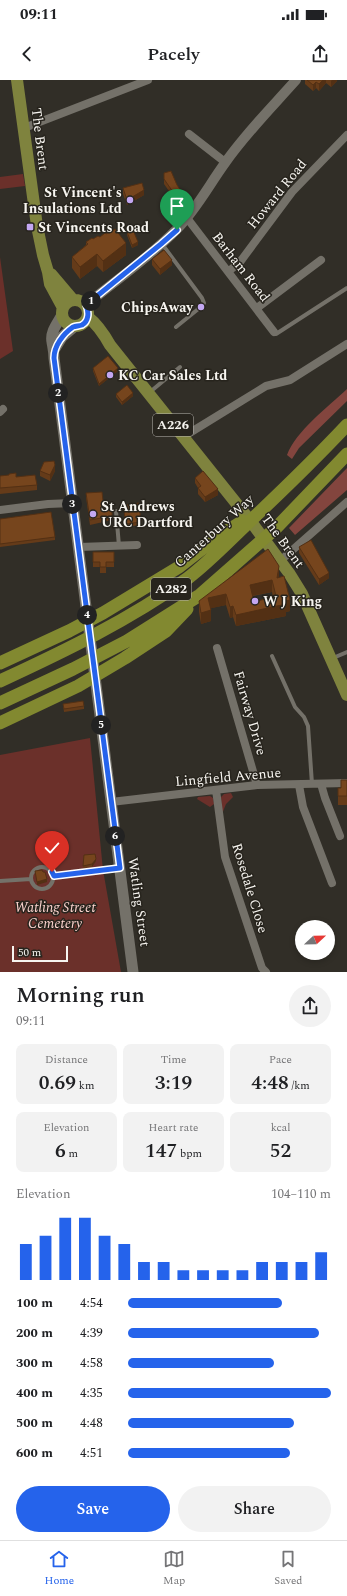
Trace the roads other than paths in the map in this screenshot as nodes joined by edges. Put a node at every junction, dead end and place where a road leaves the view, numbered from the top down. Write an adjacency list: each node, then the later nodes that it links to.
1 (17, 80): 4 (main road, The Brent)
2 (148, 80): 4 (street)
3 (296, 80): 7 (street)
4 (24, 128): 12 (main road, The Brent)
5 (189, 134): 7 (street)
6 (347, 135): 11 (street, Howard Road)
7 (225, 162): 8 (street)
8 (187, 218): 9 (street); 11 (street, Barham Road)
9 (161, 244): 17 (street); 18 (lane)
10 (321, 260): 15 (street)
11 (229, 271): 15 (street, Barham Road)
12 (48, 272): 14 (main road, The Brent); 16 (main road, The Brent)
13 (347, 288): 19 (lane)
14 (72, 300): 16 (main road); 17 (main road, The Brent)
15 (257, 308): 19 (street, Barham Road)
16 (62, 312): 17 (main road, The Brent); 21 (main road, Watling Street)
17 (82, 319): 21 (main road); 23 (main road, The Brent / A226)
18 (176, 326)
19 (274, 332)
20 (347, 344): 25 (street)
21 (54, 350): 28 (main road, Watling Street)
22 (180, 367): 23 (lane)
23 (148, 394): 25 (main road, The Brent / A226)
24 (347, 425): 30 (highway, Canterbury Way / A282)
25 (183, 437): 35 (main road, The Brent / A226)
26 (347, 454): 36 (highway, A282)
27 (347, 502): 35 (street)
28 (72, 503): 29 (street); 34 (main road, Watling Street)
29 (0, 510)
30 (262, 510): 41 (highway); 42 (highway, Canterbury Way / A282)
31 (116, 511): 33 (lane)
32 (137, 545): 33 (street)
33 (119, 546): 34 (street)
34 (78, 547): 52 (main road, Watling Street)
35 (276, 556): 40 (main road, The Brent / A226)
36 (200, 595): 44 (highway, A282); 45 (highway)
37 (217, 648): 49 (street, Fairway Drive)
38 (347, 652): 40 (lane)
39 (272, 656): 47 (lane)
40 (331, 659): 43 (main road, The Brent / A226)
41 (0, 663)
42 (0, 681)
43 (347, 695)
44 (0, 703)
45 (0, 723)
46 (347, 783): 48 (street, Lingfield Avenue)
47 (312, 784): 48 (street, Lingfield Avenue); 50 (street, Lingfield Avenue)
48 (321, 784): 53 (street)
49 (257, 785): 50 (street, Lingfield Avenue); 51 (street, Lingfield Avenue)
50 (299, 785): 58 (street)
51 (216, 790): 52 (street, Lingfield Avenue); 59 (street, Rosedale Close)
52 (111, 802): 54 (main road, Watling Street)
53 (340, 836)
54 (120, 868): 55 (lane); 60 (main road, Watling Street)
55 (54, 876): 56 (lane); 56 (lane)
56 (31, 879): 57 (lane)
57 (0, 881)
58 (332, 883)
59 (263, 971)
60 (133, 972)

